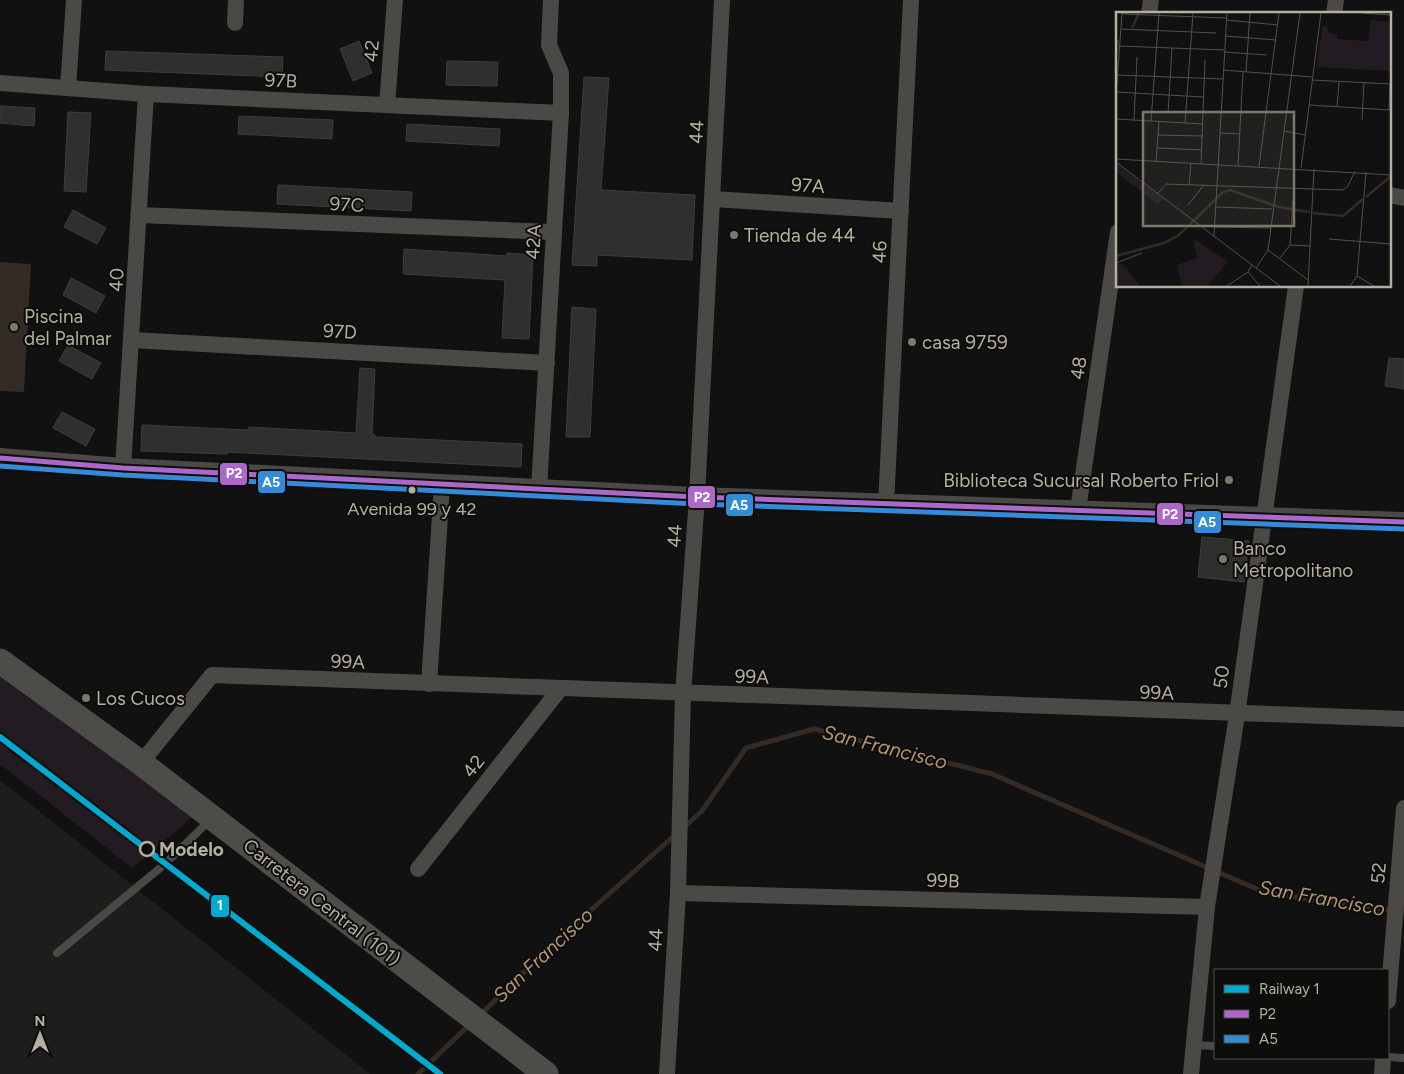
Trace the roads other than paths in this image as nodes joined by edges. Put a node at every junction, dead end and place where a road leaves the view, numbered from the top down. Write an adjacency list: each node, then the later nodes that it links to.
1 (74, 0): 9 (street)
2 (236, 0): 7 (street)
3 (395, 0): 11 (street, 42)
4 (551, 0): 12 (street, 42A)
5 (722, 0): 13 (street, 44)
6 (911, 0): 14 (street, 46)
7 (235, 23)
8 (0, 83): 9 (street, 97B)
9 (68, 88): 10 (street, 97B)
10 (146, 94): 11 (street, 97B); 15 (street, 40)
11 (387, 105): 12 (street, 97B)
12 (561, 113): 16 (street, 42A)
13 (713, 199): 14 (street, 97A); 25 (street, 44)
14 (900, 212): 26 (street, 46)
15 (139, 215): 16 (street, 97C); 19 (street, 40)
16 (553, 232): 20 (street, 42A)
17 (1116, 246): 27 (street, 48)
18 (1296, 288): 28 (street, 50)
19 (132, 340): 20 (street, 97D); 22 (street, 40)
20 (546, 363): 24 (street, 42A)
21 (0, 458): 22 (street)
22 (123, 468): 23 (street)
23 (442, 485): 24 (street); 31 (street)
24 (539, 489): 25 (street)
25 (697, 498): 26 (street); 33 (street, 44)
26 (886, 506): 27 (street)
27 (1078, 510): 28 (street)
28 (1263, 518): 29 (street); 34 (street, 50)
29 (1404, 522)
30 (0, 661): 36 (main road, Carretera Central (101))
31 (429, 684): 32 (street, 99A); 36 (street, 99A)
32 (560, 689): 33 (street, 99A); 39 (street, 42)
33 (683, 694): 34 (street, 99A); 40 (street, 44)
34 (1237, 715): 35 (street, 99A); 41 (street, 50)
35 (1404, 719)
36 (141, 763): 38 (main road, Carretera Central (101))
37 (1404, 808): 43 (street, 52)
38 (213, 818): 42 (lane); 49 (main road, Carretera Central (101))
39 (418, 869)
40 (678, 893): 41 (street, 99B); 50 (street, 44)
41 (1207, 907): 44 (street, 50)
42 (57, 953)
43 (1389, 988)
44 (1193, 1045): 45 (lane); 51 (street, 50)
45 (1214, 1046)
46 (1389, 1057): 47 (lane)
47 (1404, 1058)
48 (1383, 1059): 52 (street)
49 (537, 1067)
50 (666, 1074)
51 (1191, 1074)
52 (1382, 1074)

